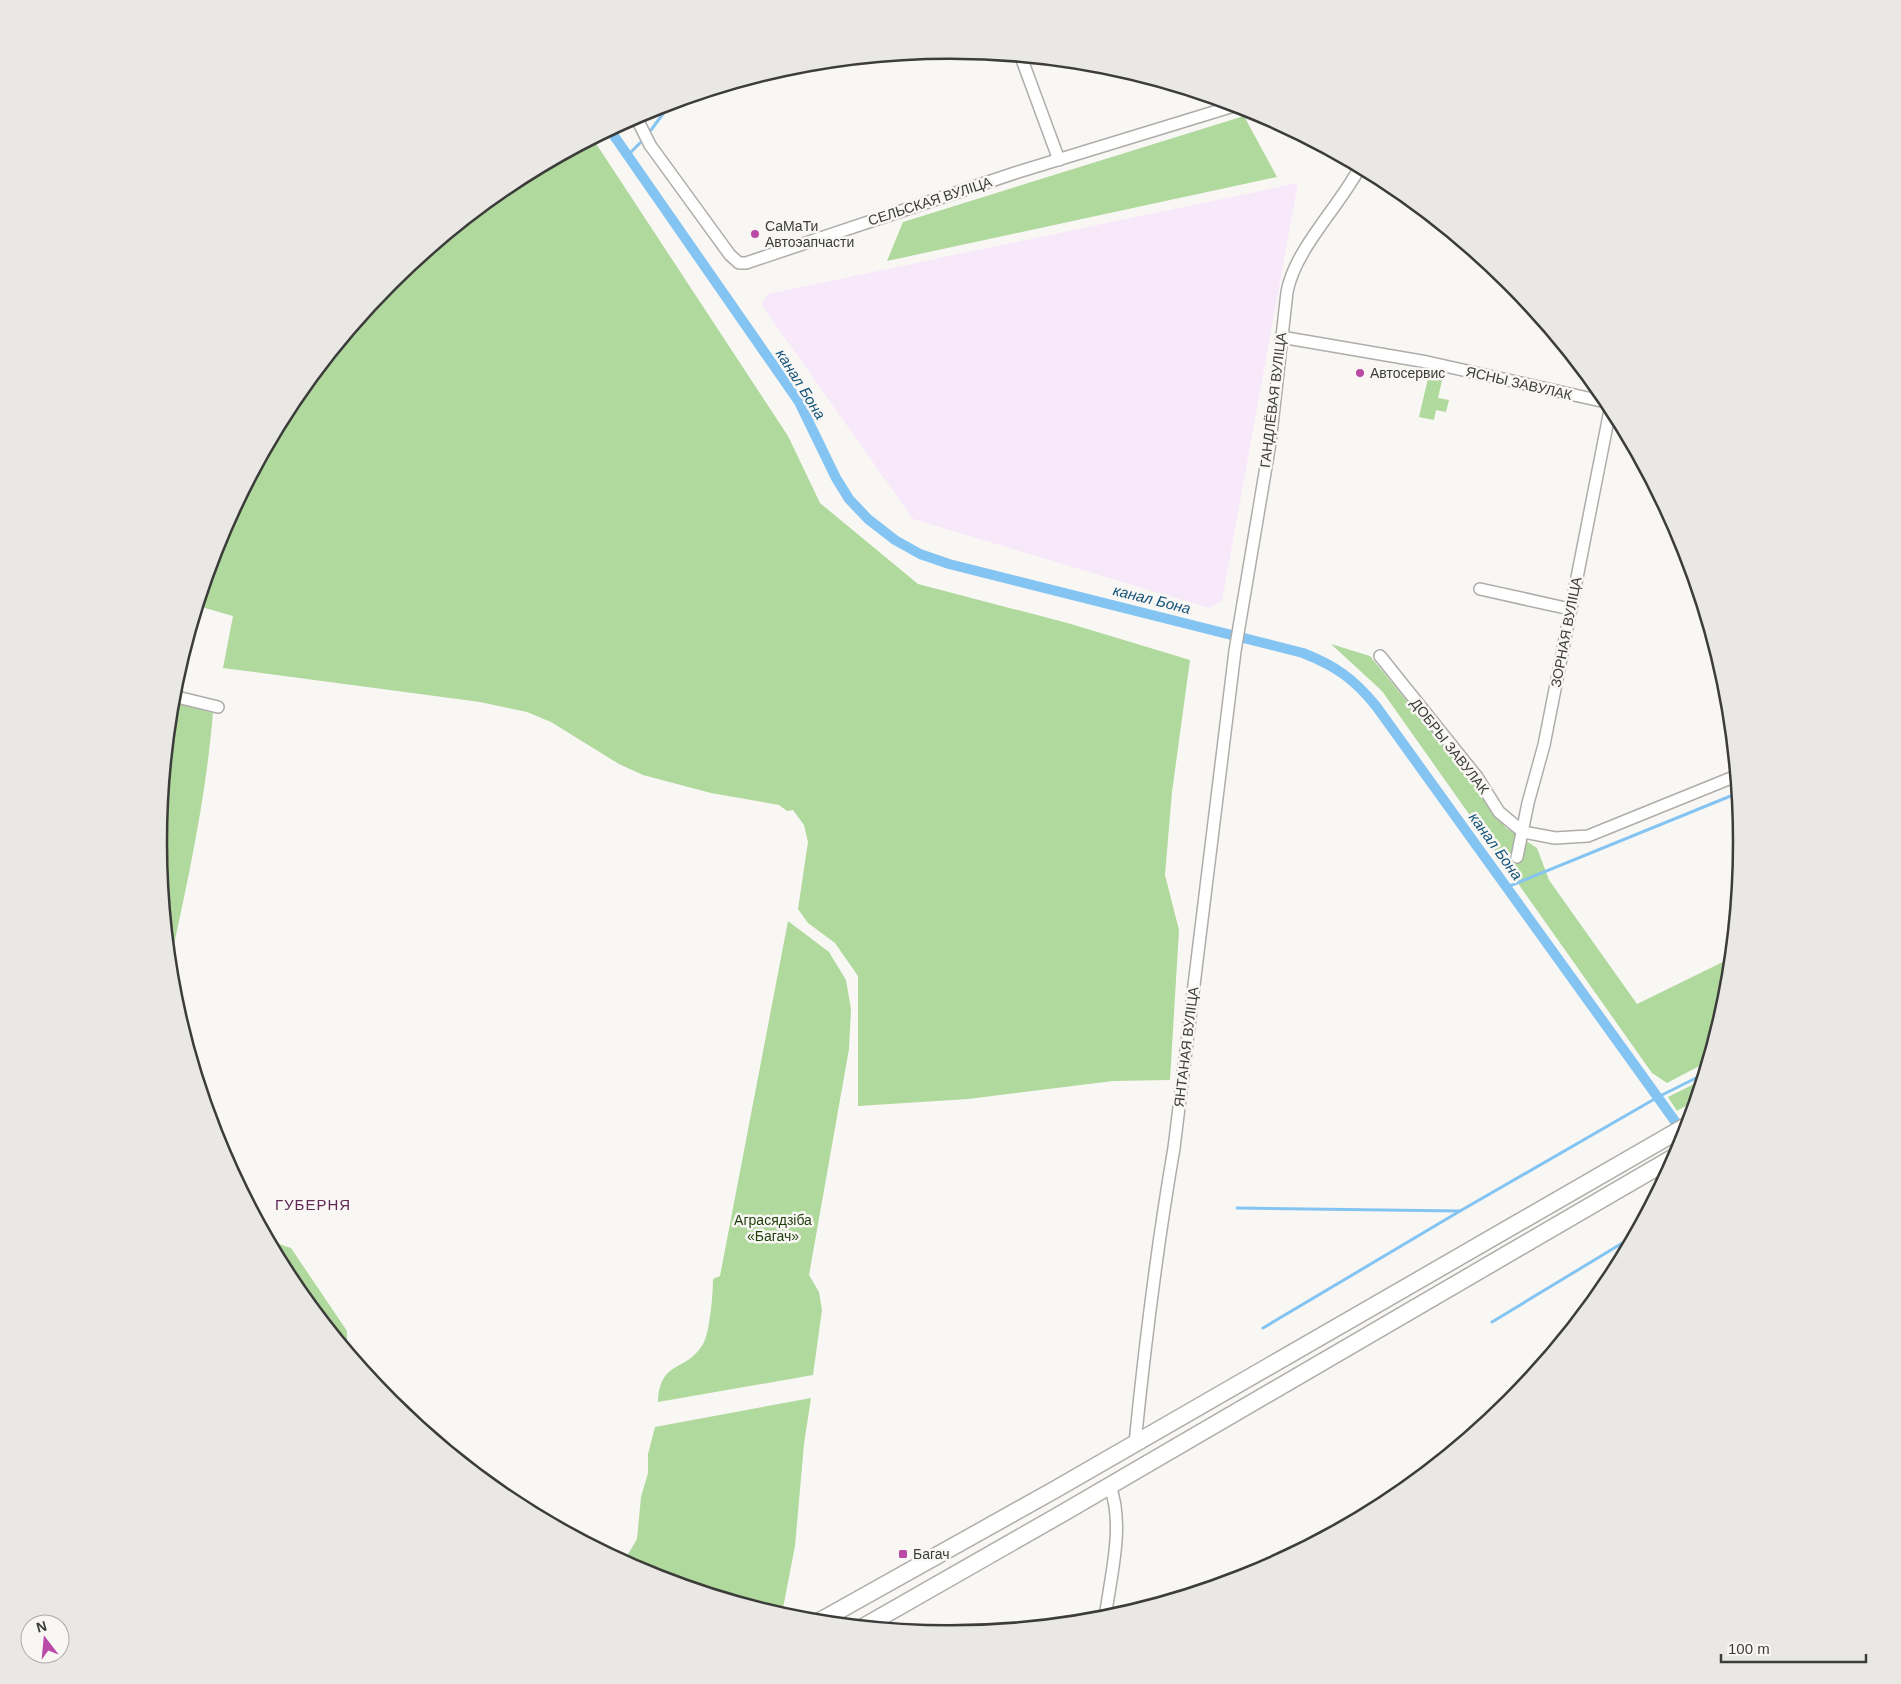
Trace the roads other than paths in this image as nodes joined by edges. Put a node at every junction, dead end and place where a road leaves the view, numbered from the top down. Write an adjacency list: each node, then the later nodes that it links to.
1 (1023, 62): 4 (street)
2 (1225, 109): 4 (street, СЕЛЬСКАЯ ВУЛІЦА)
3 (639, 124): 4 (street, СЕЛЬСКАЯ ВУЛІЦА)
4 (1059, 160)
5 (1357, 173): 6 (street, ГАНДЛЁВАЯ ВУЛІЦА)
6 (1281, 337): 7 (street, ЯСНЫ ЗАВУЛАК); 11 (street, ГАНДЛЁВАЯ ВУЛІЦА)
7 (1598, 401)
8 (1608, 416): 10 (street, ЗОРНАЯ ВУЛІЦА)
9 (1480, 589): 10 (street)
10 (1570, 608): 16 (street, ЗОРНАЯ ВУЛІЦА)
11 (1235, 651): 20 (street, ЯНТАНАЯ ВУЛІЦА)
12 (1380, 656): 16 (street, ДОБРЫ ЗАВУЛАК)
13 (181, 698): 14 (street)
14 (218, 707)
15 (1731, 778): 16 (street)
16 (1523, 832): 17 (street, ЗОРНАЯ ВУЛІЦА)
17 (1517, 857)
18 (1678, 1131): 20 (highway)
19 (1665, 1163): 21 (highway)
20 (1135, 1443): 23 (highway)
21 (1110, 1486): 22 (street); 24 (highway)
22 (1105, 1609)
23 (829, 1616)
24 (873, 1621)

